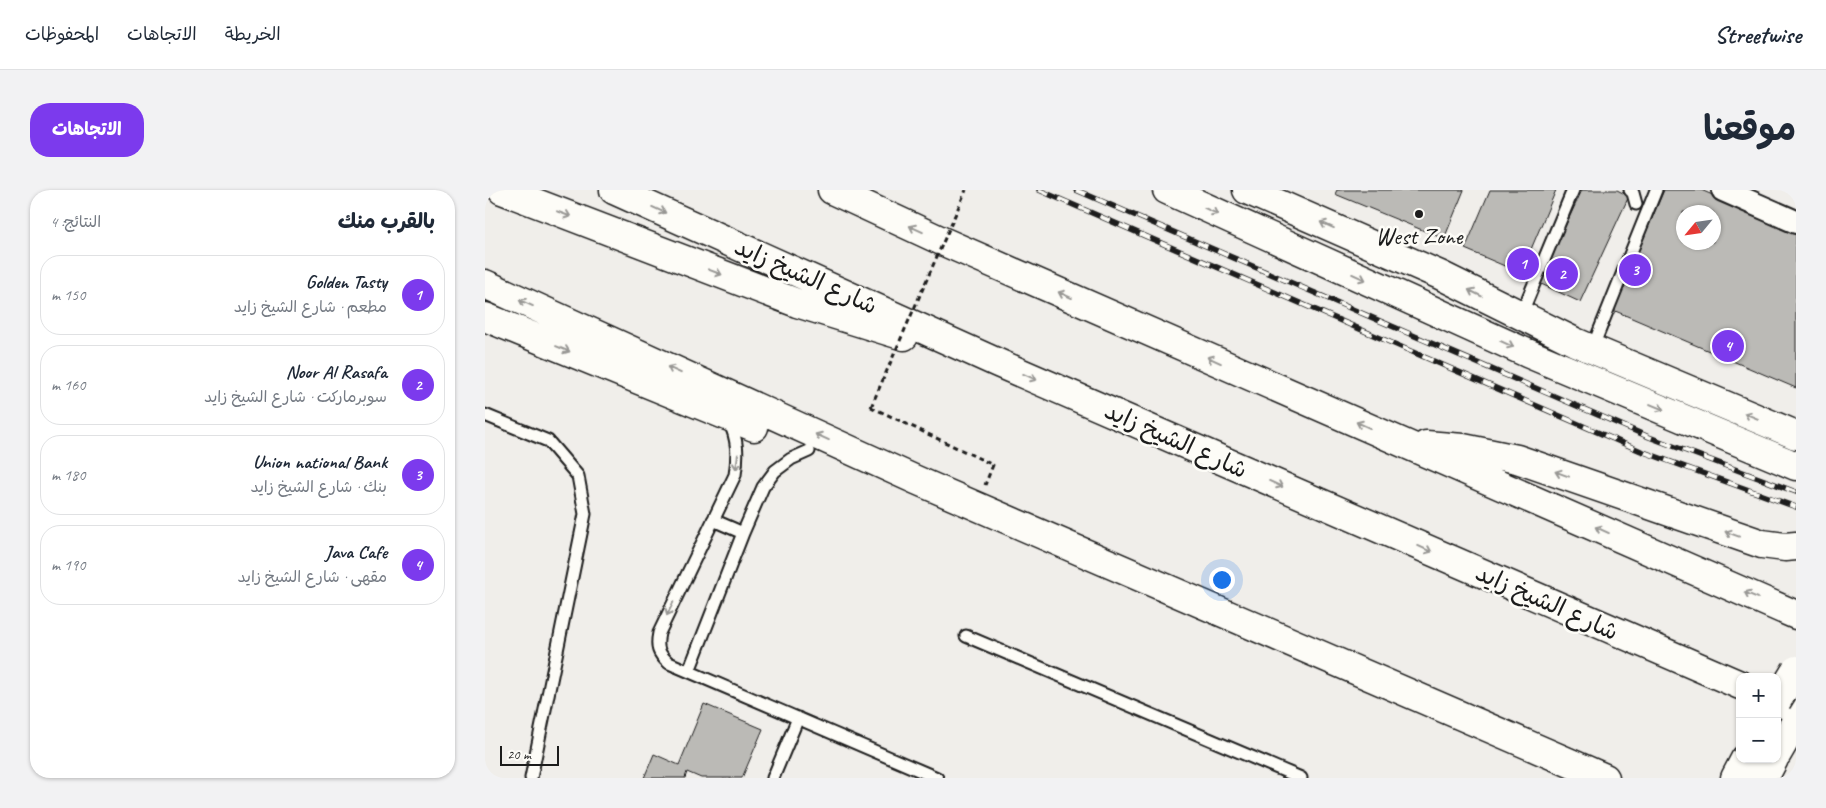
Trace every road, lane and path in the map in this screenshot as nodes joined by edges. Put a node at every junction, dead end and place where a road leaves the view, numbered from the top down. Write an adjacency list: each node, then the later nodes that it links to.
1 (502, 190): 17 (main road, one-way to 17)
2 (614, 190): 17 (main road, شارع الشيخ زايد, one-way to 17)
3 (832, 190): 21 (main road, one-way to 3)
4 (966, 190): 23 (path, bridge)
5 (1167, 190): 24 (main road, one-way to 24)
6 (1247, 190): 14 (main road, one-way to 6)
7 (1573, 190): 14 (lane)
8 (1631, 190): 11 (lane)
9 (1656, 190): 16 (lane)
10 (1723, 190): 12 (street)
11 (1636, 204)
12 (1796, 222)
13 (485, 284): 46 (main road, one-way to 13)
14 (1521, 315): 16 (main road)
15 (485, 317): 19 (main road, one-way to 19)
16 (1592, 349): 20 (main road, one-way to 16)
17 (998, 363): 32 (main road, شارع الشيخ زايد, one-way to 32)
18 (485, 415): 41 (lane)
19 (726, 415): 22 (main road); 25 (lane, one-way to 25)
20 (1796, 435)
21 (1408, 444): 27 (main road, one-way to 21); 28 (main road, one-way to 21)
22 (809, 451): 26 (lane); 45 (main road)
23 (977, 457)
24 (1796, 466)
25 (713, 520): 26 (lane); 31 (lane, one-way to 31)
26 (743, 533): 31 (lane)
27 (1796, 546)
28 (1796, 615)
29 (966, 636): 44 (lane)
30 (1796, 670): 33 (main road, bridge)
31 (689, 671): 36 (lane)
32 (1736, 683)
33 (1781, 694)
34 (1781, 703): 35 (main road)
35 (1796, 709)
36 (798, 718): 42 (lane); 43 (lane)
37 (1796, 721): 38 (main road)
38 (1781, 747)
39 (1743, 763): 47 (main road)
40 (1773, 763): 48 (main road)
41 (531, 778)
42 (773, 778)
43 (937, 778)
44 (1301, 778)
45 (1563, 778)
46 (1605, 778)
47 (1735, 778)
48 (1765, 778)

